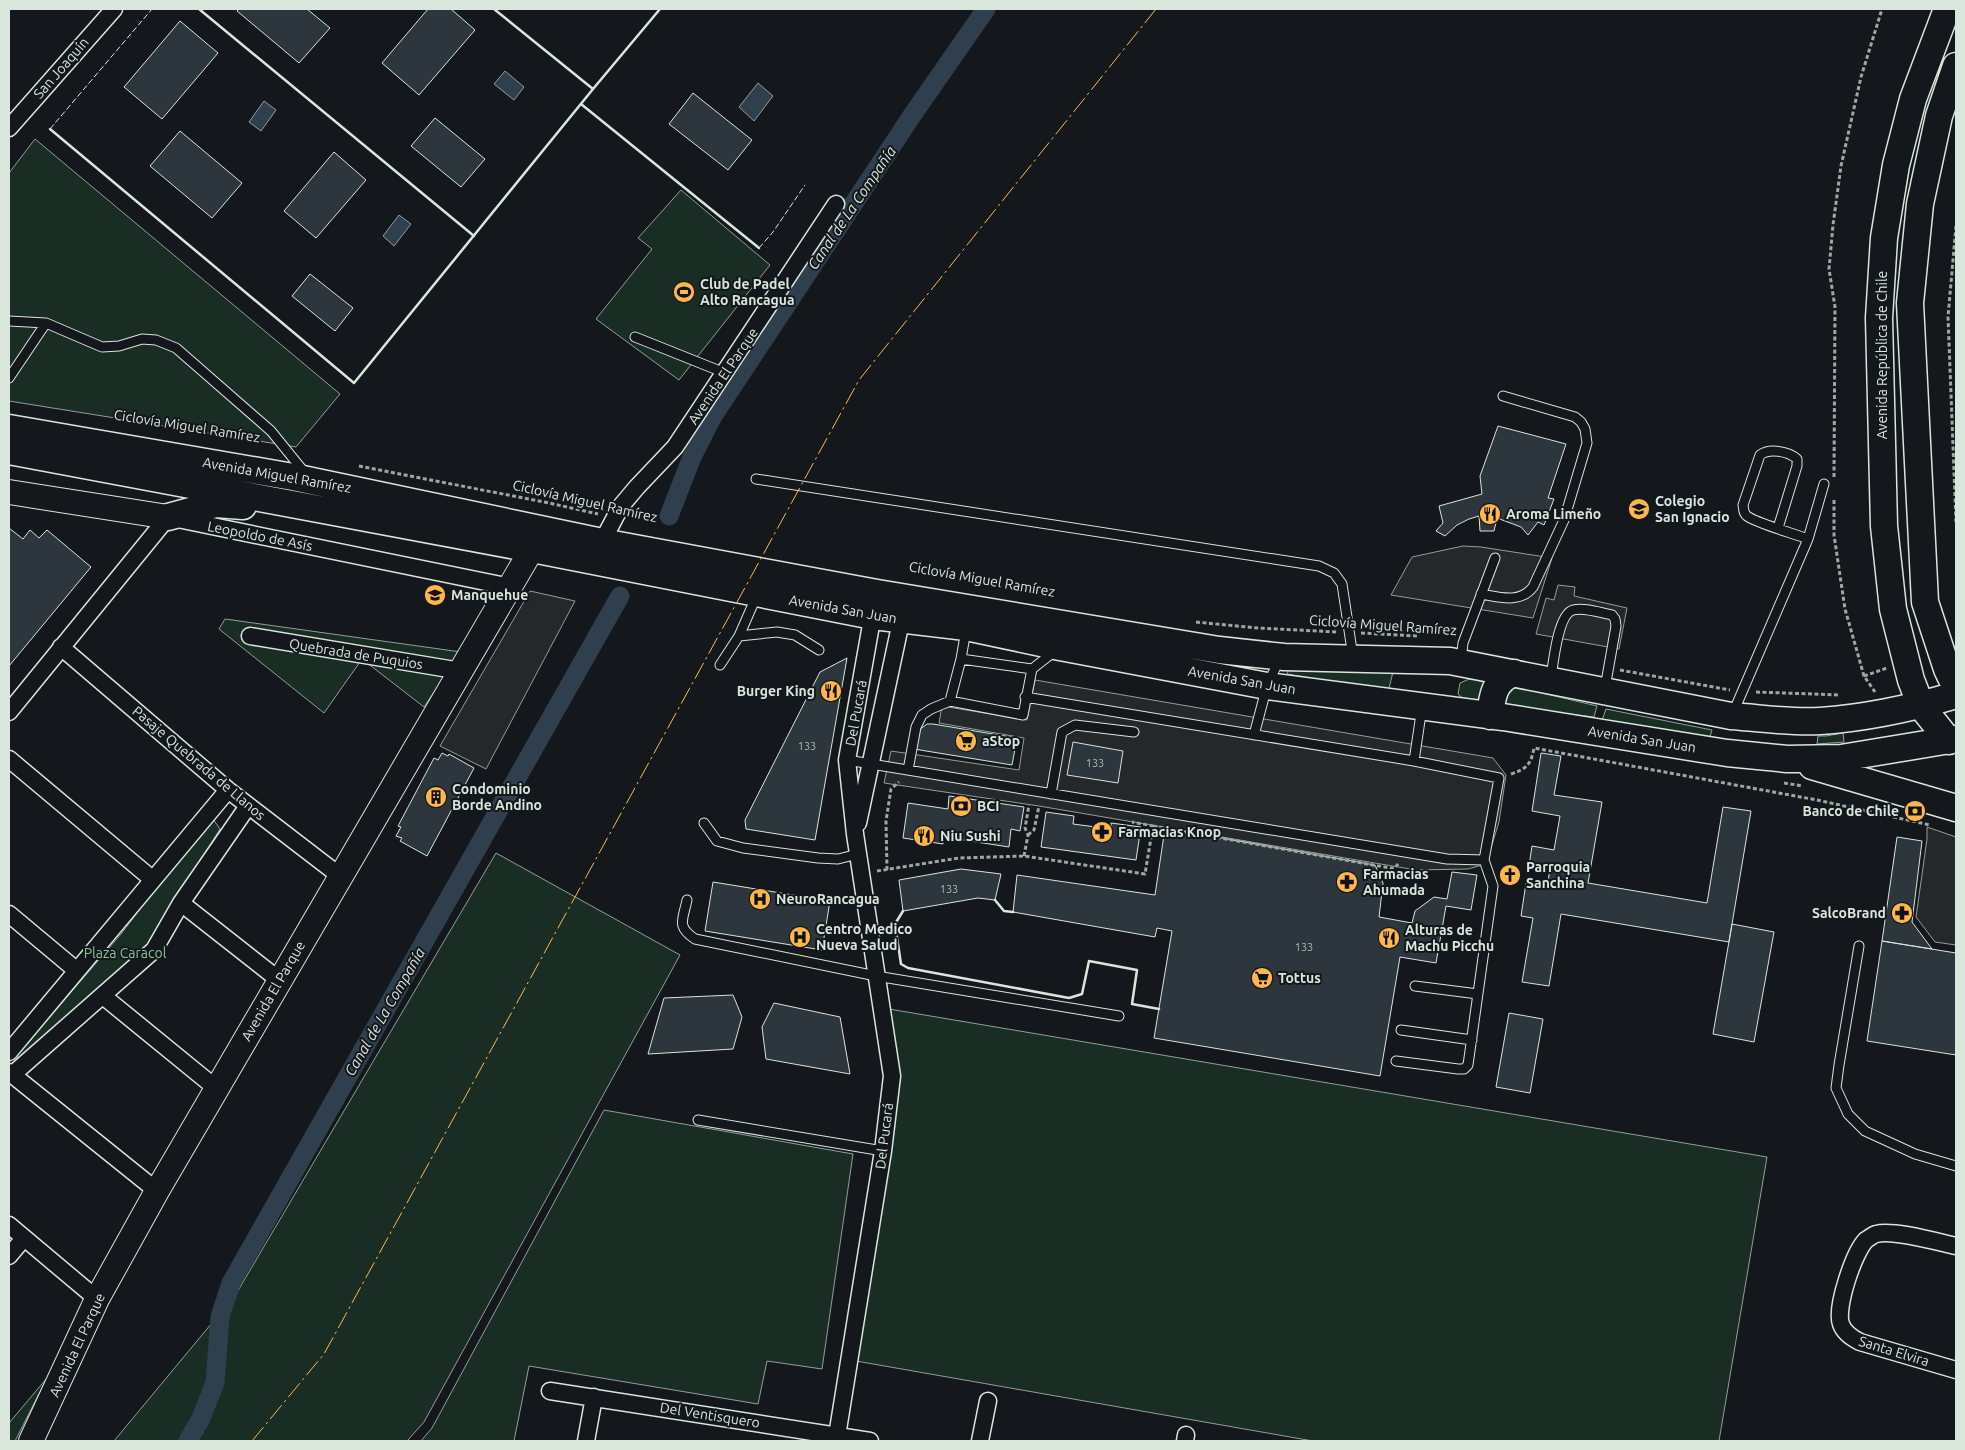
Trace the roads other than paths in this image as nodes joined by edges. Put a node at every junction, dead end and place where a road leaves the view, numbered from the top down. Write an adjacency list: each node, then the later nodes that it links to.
1 (114, 9): 4 (street, San Joaquín)
2 (1947, 9): 51 (main road, Avenida República de Chile)
3 (1956, 66): 47 (main road, Avenida República de Chile)
4 (9, 128)
5 (836, 204): 9 (street, Avenida El Parque)
6 (9, 321): 7 (lane)
7 (46, 323): 10 (lane); 15 (lane)
8 (635, 337): 9 (lane)
9 (725, 373): 23 (street, Avenida El Parque)
10 (9, 378)
11 (1503, 396): 27 (lane)
12 (9, 428): 15 (main road, Avenida Miguel Ramírez)
13 (9, 451): 18 (main road, Avenida Miguel Ramírez)
14 (756, 479): 38 (lane)
15 (312, 481): 21 (main road, Avenida Miguel Ramírez)
16 (1824, 484): 22 (lane)
17 (9, 492): 19 (street, Leopoldo de Asís)
18 (330, 511): 19 (main road); 21 (main road, Avenida Miguel Ramírez)
19 (168, 517): 25 (street, Leopoldo de Asís); 33 (street)
20 (1778, 528): 20 (lane); 22 (lane)
21 (538, 539): 23 (main road, Avenida San Juan); 25 (street, Avenida El Parque); 26 (main road, Avenida San Juan)
22 (1808, 539): 55 (lane)
23 (602, 542): 28 (main road, Avenida San Juan)
24 (1495, 558): 27 (lane)
25 (510, 587): 42 (street, Avenida El Parque)
26 (758, 592): 28 (main road, Avenida San Juan); 32 (lane)
27 (1481, 594): 39 (lane)
28 (875, 604): 29 (main road, Avenida San Juan); 62 (street, Del Pucará)
29 (904, 609): 30 (main road, Avenida San Juan); 36 (main road, Avenida San Juan); 64 (street, Del Pucará)
30 (966, 627): 34 (main road, Avenida San Juan); 37 (lane)
31 (250, 636): 42 (street, Quebrada de Puquios)
32 (739, 636): 35 (lane); 40 (lane)
33 (61, 647): 53 (street); 66 (street, Pasaje Quebrada de Llanos)
34 (1060, 647): 41 (lane); 46 (main road, Avenida San Juan)
35 (820, 650)
36 (1284, 657): 38 (main road, Avenida San Juan); 46 (lane)
37 (961, 659): 41 (lane); 50 (lane)
38 (1353, 660): 39 (main road, Avenida San Juan)
39 (1461, 663): 43 (main road, Avenida San Juan)
40 (720, 665)
41 (1032, 669): 49 (lane)
42 (461, 671): 74 (street, Avenida El Parque)
43 (1514, 673): 45 (main road, Avenida San Juan); 54 (main road)
44 (1607, 680): 45 (main road, Avenida San Juan); 45 (lane); 55 (main road, Avenida San Juan)
45 (1550, 682)
46 (1267, 686): 52 (main road, Avenida San Juan); 57 (lane)
47 (1956, 688)
48 (1956, 695): 51 (main road, Avenida San Juan)
49 (1026, 697): 50 (lane); 57 (lane)
50 (950, 701): 65 (lane)
51 (1921, 706): 55 (main road, Avenida San Juan); 58 (main road, Avenida República de Chile)
52 (1422, 707): 54 (main road, Avenida San Juan); 63 (lane)
53 (9, 712)
54 (1490, 716): 59 (main road, Avenida San Juan)
55 (1732, 716): 59 (main road)
56 (1134, 732): 67 (lane)
57 (1254, 735): 63 (lane)
58 (1954, 744): 61 (main road, Avenida San Juan)
59 (1727, 753): 61 (main road, Avenida San Juan)
60 (9, 759): 75 (street)
61 (1787, 759): 69 (main road)
62 (847, 760): 64 (lane); 71 (street, Del Pucará)
63 (1414, 762): 73 (lane)
64 (872, 764): 65 (lane); 71 (street, Del Pucará)
65 (908, 770): 67 (lane)
66 (228, 790): 68 (street, Pasaje Quebrada de Llanos); 75 (street)
67 (1052, 794): 73 (lane)
68 (248, 806): 74 (street, Pasaje Quebrada de Llanos); 77 (street)
69 (1956, 808)
70 (704, 823): 72 (lane)
71 (855, 834): 72 (street, Del Pucará)
72 (858, 854): 81 (street, Del Pucará)
73 (1484, 860): 84 (lane)
74 (340, 876): 82 (street, Avenida El Parque)
75 (152, 878): 80 (street)
76 (687, 900): 81 (lane)
77 (182, 902): 82 (street); 85 (street)
78 (9, 914): 80 (street)
79 (1859, 946): 95 (lane)
80 (76, 970): 89 (street)
81 (876, 976): 86 (lane); 94 (street, Del Pucará)
82 (279, 980): 92 (street, Avenida El Parque)
83 (1415, 986): 84 (lane)
84 (1478, 994): 88 (lane)
85 (103, 996): 91 (street); 92 (street)
86 (1119, 1016)
87 (1402, 1030): 88 (lane)
88 (1472, 1040): 90 (lane)
89 (9, 1052)
90 (1396, 1061)
91 (11, 1073): 96 (street)
92 (217, 1089): 96 (street, Avenida El Parque)
93 (698, 1120): 94 (lane)
94 (883, 1151): 106 (street, Del Pucará)
95 (1956, 1166)
96 (157, 1191): 101 (street, Avenida El Parque)
97 (9, 1225): 98 (street)
98 (24, 1238): 100 (street); 101 (street)
99 (1956, 1246): 102 (street, Santa Elvira)
100 (9, 1256)
101 (97, 1299): 107 (street, Avenida El Parque)
102 (1956, 1370)
103 (550, 1391): 104 (street, Del Ventisquero)
104 (594, 1397): 106 (street, Del Ventisquero); 108 (street)
105 (988, 1402): 110 (street)
106 (837, 1436): 109 (street, Del Ventisquero)
107 (31, 1441)
108 (586, 1441)
109 (870, 1441)
110 (980, 1441)

